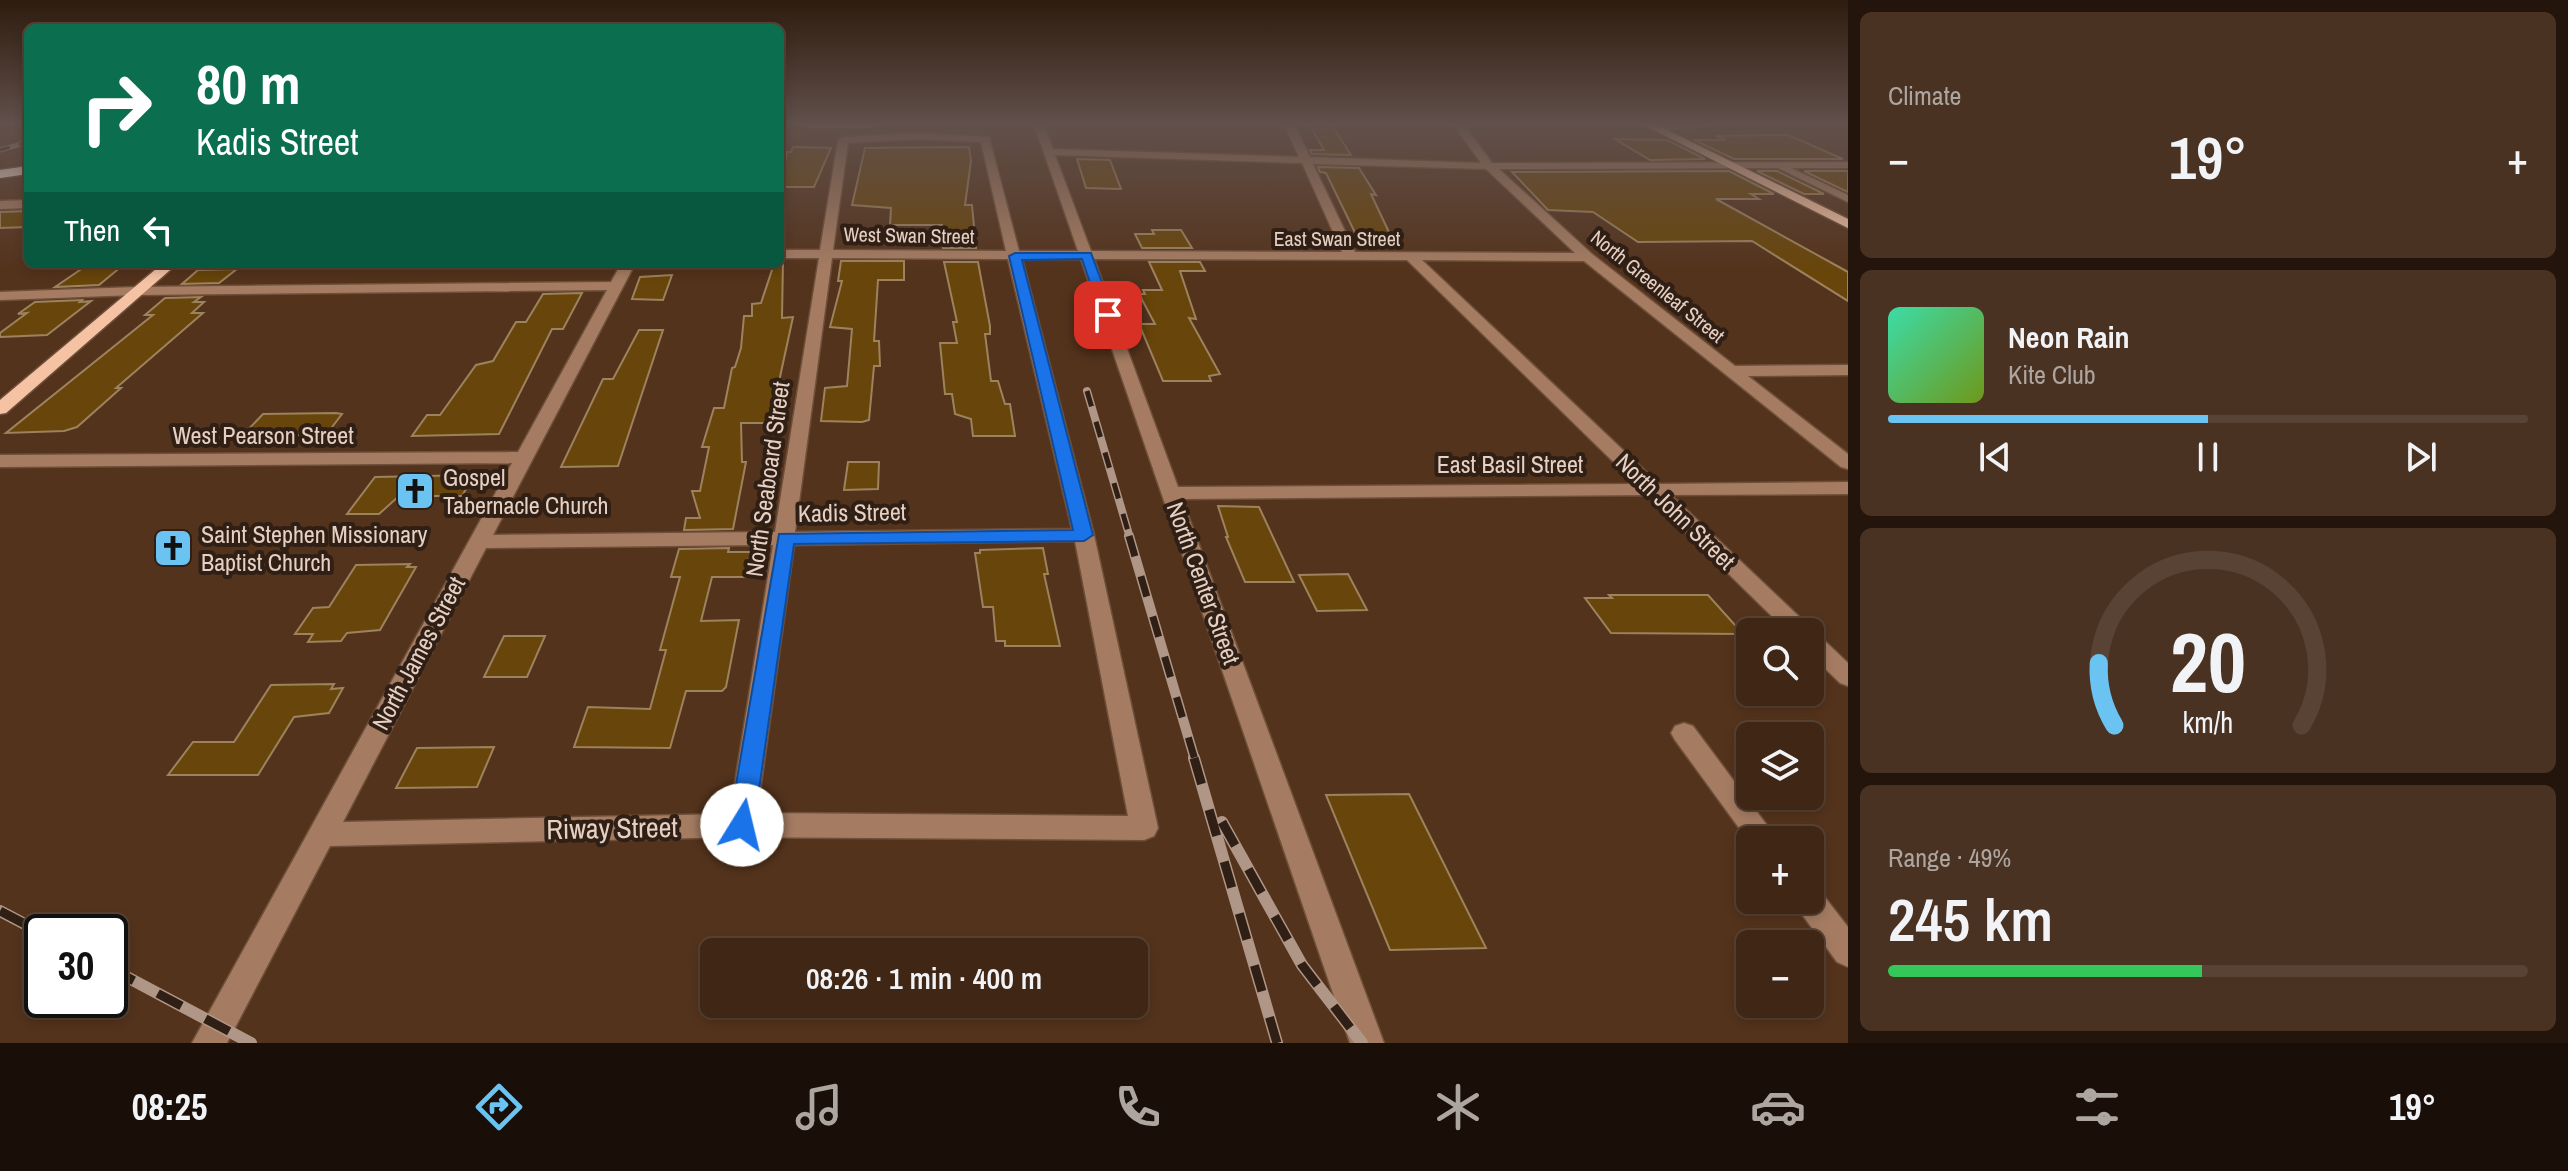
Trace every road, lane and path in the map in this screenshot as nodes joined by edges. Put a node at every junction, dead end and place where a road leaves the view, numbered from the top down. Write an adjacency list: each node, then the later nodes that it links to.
1 (838, 173): 19 (street, North Seaboard Street)
2 (994, 173): 21 (street, North Seaboard Street)
3 (1056, 173): 20 (street, North Center Street)
4 (1311, 173): 23 (street)
5 (1496, 173): 22 (street, North Greenleaf Street)
6 (1746, 173): 10 (main road)
7 (1791, 173): 9 (street)
8 (1840, 173): 9 (street)
9 (1799, 176): 11 (street); 14 (street)
10 (1758, 179): 11 (street); 12 (main road)
11 (1779, 179): 13 (street)
12 (1800, 200): 13 (street); 17 (main road)
13 (1822, 200): 14 (street)
14 (1848, 200)
15 (24, 204): 16 (street)
16 (0, 205)
17 (1848, 224)
18 (784, 254): 19 (street, West Swan Street)
19 (826, 254): 21 (street, West Swan Street); 40 (street, North Seaboard Street)
20 (1086, 255): 21 (street, West Swan Street); 23 (street, East Swan Street); 38 (street, North Center Street)
21 (1015, 256): 39 (street)
22 (1587, 257): 24 (street, East Swan Street); 31 (street, North Greenleaf Street)
23 (1351, 258): 24 (street, East Swan Street)
24 (1412, 258): 37 (street, North John Street)
25 (165, 268): 28 (main road)
26 (626, 268): 27 (street, North James Street)
27 (617, 286): 28 (street); 33 (street, North James Street)
28 (136, 291): 29 (street); 32 (main road)
29 (0, 296)
30 (1848, 370): 31 (street)
31 (1731, 371): 35 (street, North Greenleaf Street)
32 (0, 409)
33 (527, 457): 34 (street, West Pearson Street); 41 (street, North James Street)
34 (0, 461)
35 (1848, 463)
36 (1848, 488): 37 (street, East Basil Street)
37 (1655, 491): 38 (street, East Basil Street); 42 (street, North John Street)
38 (1171, 493): 52 (street, North Center Street)
39 (1084, 535): 40 (street, Kadis Street); 46 (street, Riway Street)
40 (785, 538): 41 (street, Kadis Street); 46 (street, North Seaboard Street)
41 (477, 542): 48 (street, North James Street)
42 (1787, 618)
43 (1824, 654): 44 (street)
44 (1848, 677)
45 (1684, 733): 47 (street)
46 (742, 825): 48 (street, Riway Street)
47 (1754, 826)
48 (320, 834): 51 (street, North James Street)
49 (1820, 914): 50 (street)
50 (1848, 952)
51 (209, 1043)
52 (1367, 1043)

